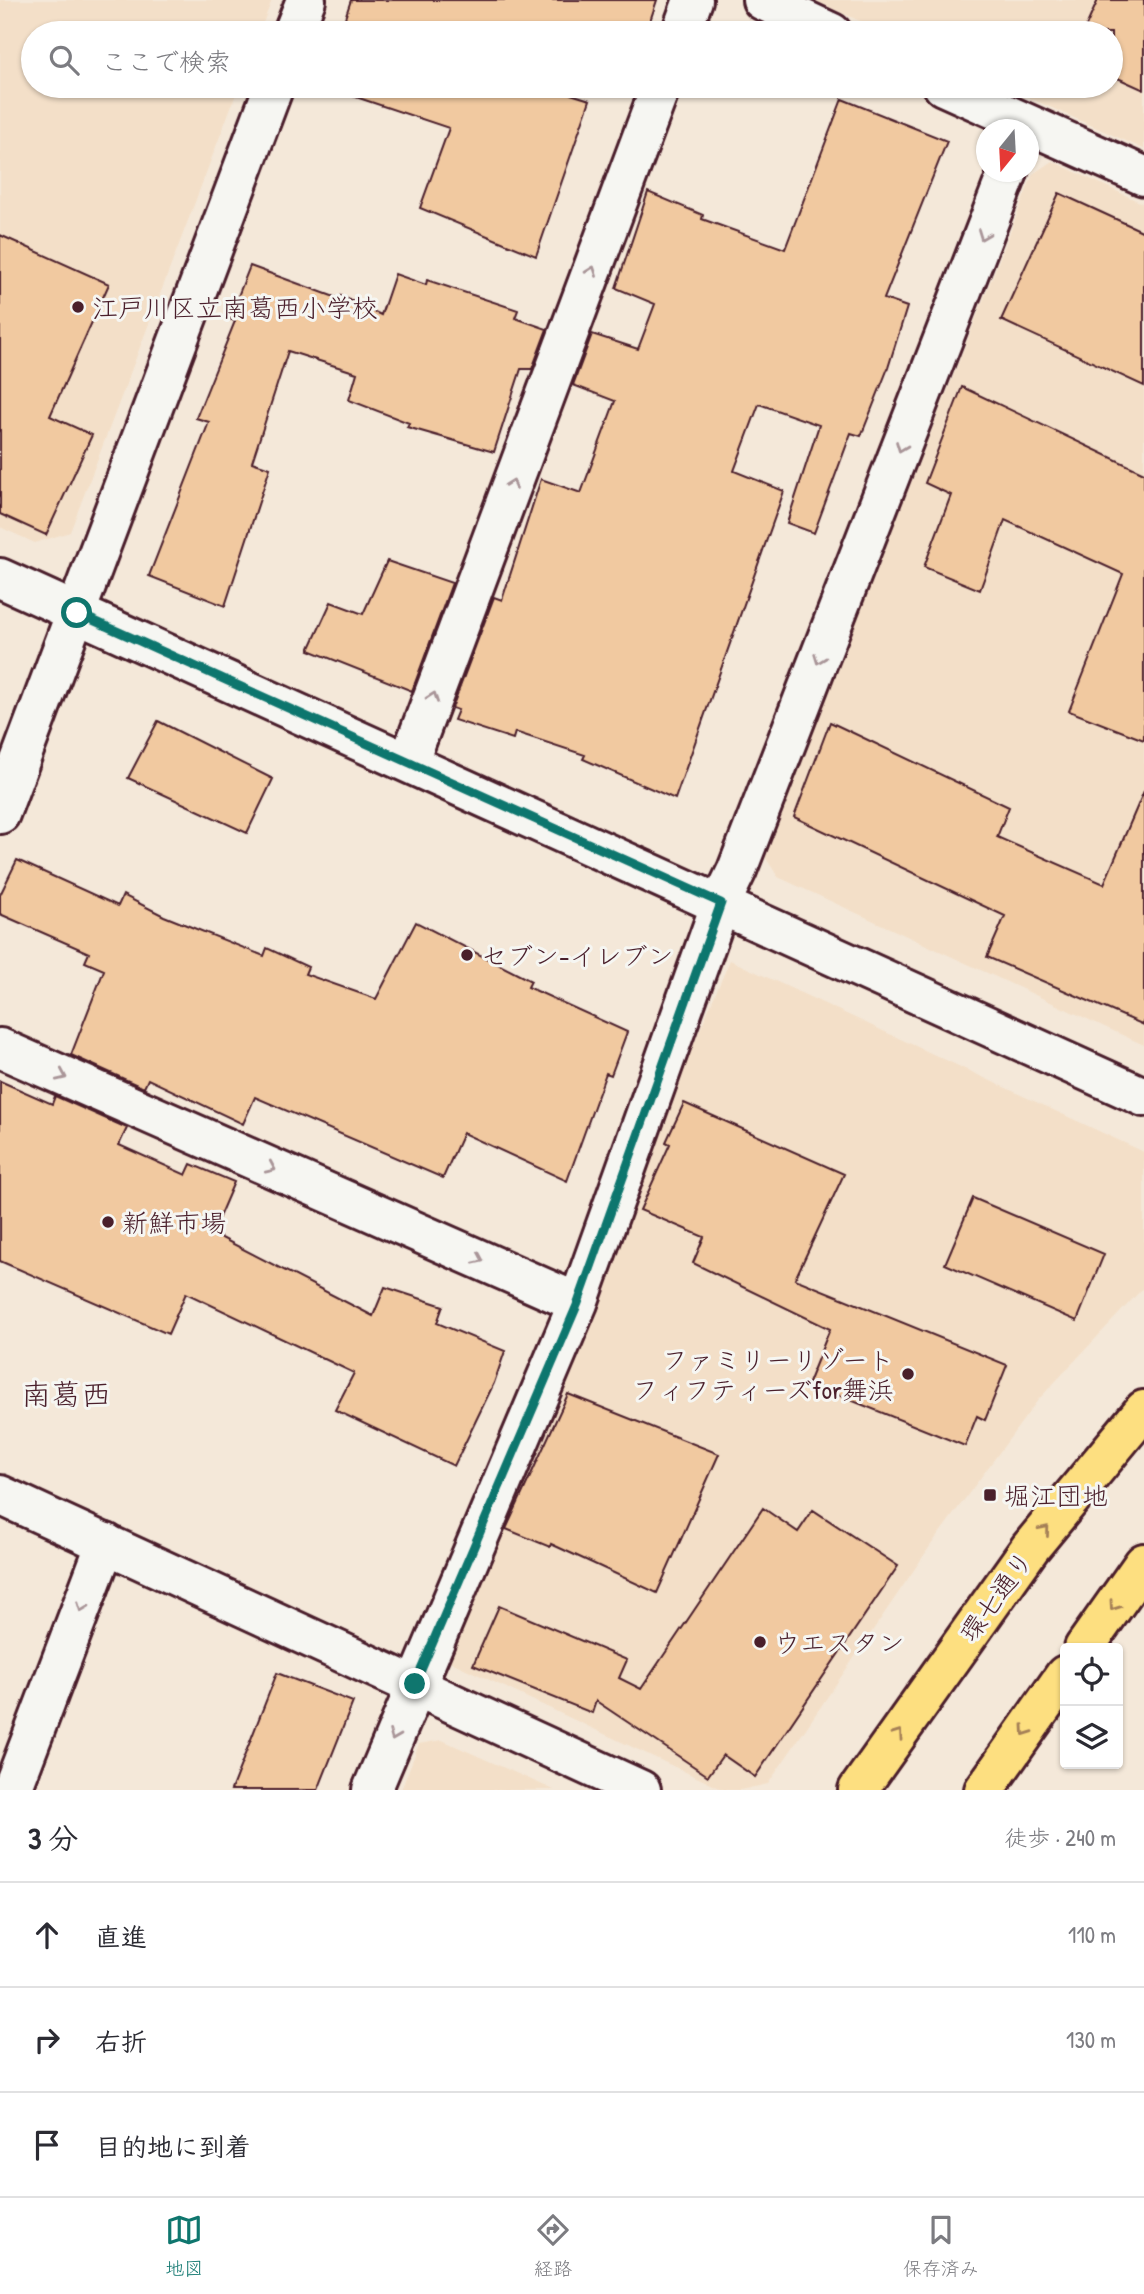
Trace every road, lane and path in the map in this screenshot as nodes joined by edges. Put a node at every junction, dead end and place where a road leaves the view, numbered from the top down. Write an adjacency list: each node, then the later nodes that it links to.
1 (306, 0): 4 (street)
2 (693, 0): 5 (street)
3 (762, 0): 6 (street)
4 (298, 21)
5 (685, 21)
6 (807, 21)
7 (270, 98): 15 (street)
8 (657, 98): 16 (street, one-way to 8)
9 (967, 98): 10 (street)
10 (1009, 119)
11 (1039, 133): 12 (street)
12 (1144, 176)
13 (1004, 182): 18 (street, one-way to 18)
14 (0, 578): 15 (street)
15 (77, 613): 16 (street); 17 (street)
16 (409, 761): 18 (street)
17 (0, 814)
18 (721, 903): 20 (street); 21 (street)
19 (0, 1048): 21 (street, one-way to 21)
20 (1144, 1097)
21 (578, 1303): 28 (street)
22 (1144, 1410): 32 (main road, 環七通り, one-way to 22)
23 (0, 1495): 24 (street)
24 (106, 1543): 28 (street); 29 (street, one-way to 29)
25 (1144, 1563): 26 (main road, one-way to 26)
26 (1088, 1643)
27 (1060, 1682): 33 (main road, one-way to 33)
28 (415, 1684): 30 (street, one-way to 30); 31 (street)
29 (12, 1790)
30 (372, 1790)
31 (641, 1790)
32 (858, 1790)
33 (984, 1790)

